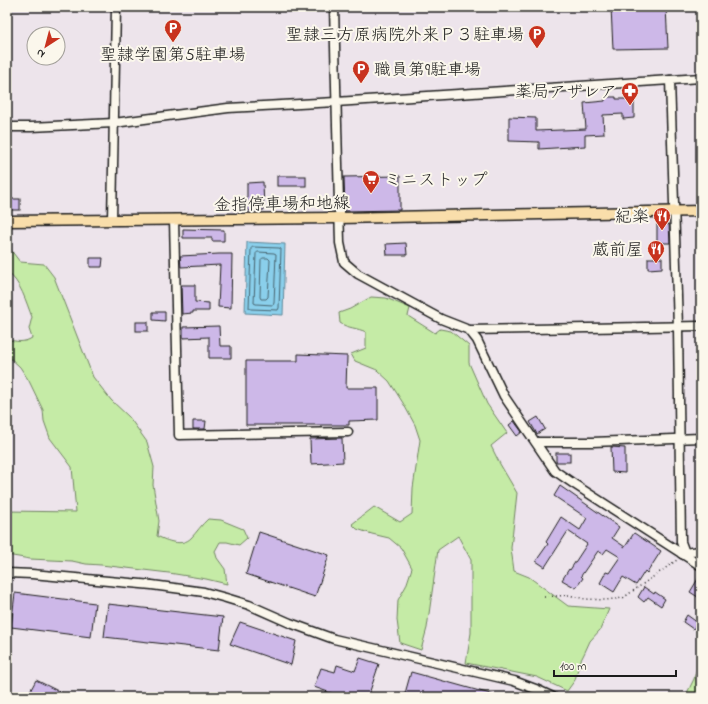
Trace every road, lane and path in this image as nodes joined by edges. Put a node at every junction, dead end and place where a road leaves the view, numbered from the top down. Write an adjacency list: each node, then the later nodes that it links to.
1 (116, 7): 6 (street)
2 (334, 7): 5 (street)
3 (701, 78): 4 (street)
4 (670, 80): 5 (street); 9 (street)
5 (336, 102): 6 (street); 10 (street)
6 (114, 123): 7 (street); 11 (street)
7 (7, 127)
8 (701, 211): 9 (main road, 金指停車場和地線)
9 (674, 212): 10 (main road, 金指停車場和地線); 15 (street)
10 (339, 218): 12 (main road, 金指停車場和地線); 16 (street)
11 (112, 220): 12 (main road, 金指停車場和地線); 13 (main road, 金指停車場和地線)
12 (174, 220): 17 (street)
13 (7, 221)
14 (701, 326): 15 (street)
15 (678, 327): 16 (street); 19 (street)
16 (469, 330): 20 (street)
17 (348, 432)
18 (701, 438): 19 (street)
19 (679, 439): 20 (street); 22 (street)
20 (536, 442): 22 (street)
21 (701, 551): 22 (street)
22 (682, 554): 23 (street); 25 (path)
23 (701, 566)
24 (7, 573): 26 (street)
25 (544, 597)
26 (553, 697)

